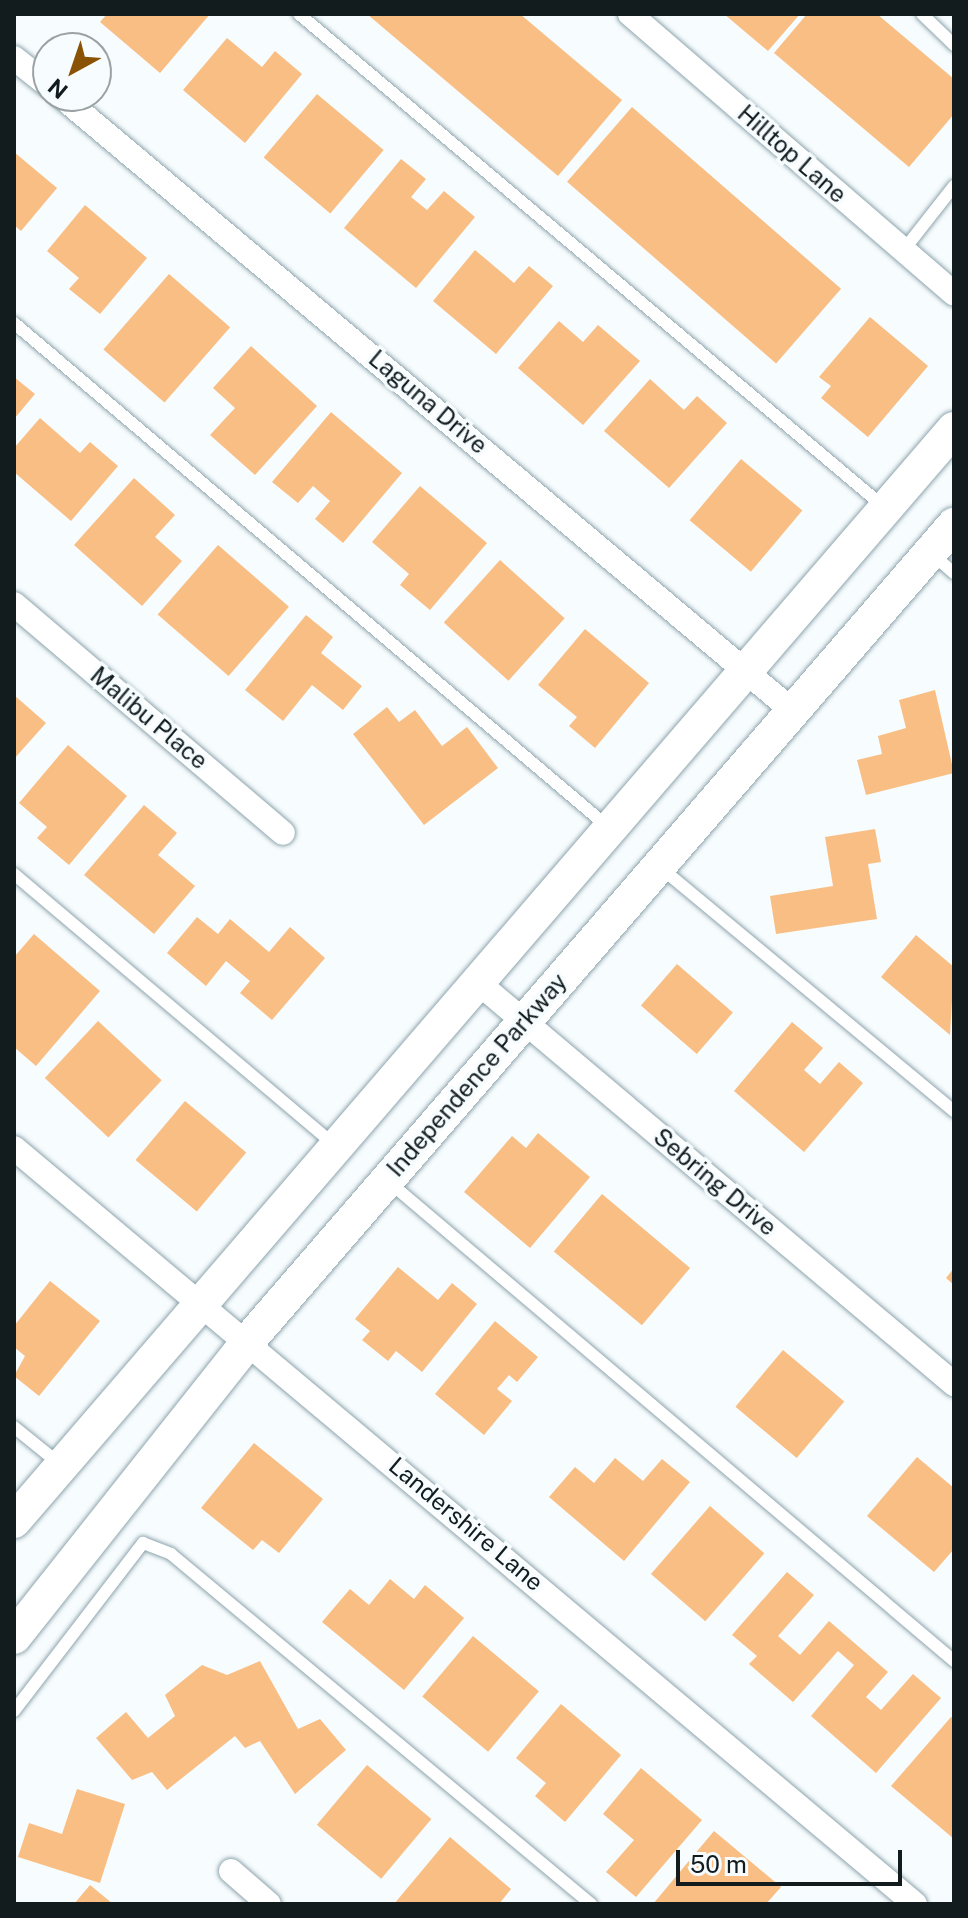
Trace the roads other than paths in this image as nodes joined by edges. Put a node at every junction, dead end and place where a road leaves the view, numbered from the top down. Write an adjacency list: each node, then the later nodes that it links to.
1 (299, 14): 13 (lane)
2 (630, 14): 9 (street, Hilltop Lane)
3 (922, 14): 4 (lane)
4 (954, 45)
5 (14, 58): 6 (street)
6 (32, 72)
7 (80, 112): 17 (street, Laguna Drive)
8 (954, 186): 9 (lane)
9 (903, 251): 10 (street, Hilltop Lane)
10 (954, 294)
11 (14, 323): 19 (lane)
12 (954, 429): 13 (main road)
13 (885, 508): 17 (main road)
14 (954, 525): 15 (main road, Independence Parkway)
15 (942, 563): 18 (main road, Independence Parkway)
16 (14, 604): 20 (street, Malibu Place)
17 (744, 670): 18 (street, Laguna Drive); 19 (main road)
18 (793, 711): 21 (main road, Independence Parkway)
19 (608, 827): 23 (main road)
20 (283, 833)
21 (658, 866): 24 (main road, Independence Parkway); 25 (lane)
22 (14, 874): 26 (lane)
23 (475, 980): 24 (street, Sebring Drive); 26 (main road)
24 (524, 1021): 28 (main road, Independence Parkway); 31 (street, Sebring Drive)
25 (954, 1111)
26 (335, 1145): 29 (main road)
27 (14, 1148): 29 (street, Landershire Lane)
28 (387, 1180): 30 (main road, Independence Parkway); 36 (lane)
29 (198, 1306): 30 (street, Landershire Lane); 33 (main road)
30 (249, 1340): 35 (main road, Independence Parkway); 41 (street, Landershire Lane)
31 (954, 1384)
32 (14, 1427): 33 (lane)
33 (61, 1465): 34 (main road)
34 (14, 1521)
35 (14, 1637)
36 (954, 1661)
37 (14, 1711): 40 (lane)
38 (231, 1871): 39 (street)
39 (269, 1904)
40 (591, 1904)
41 (915, 1904)

